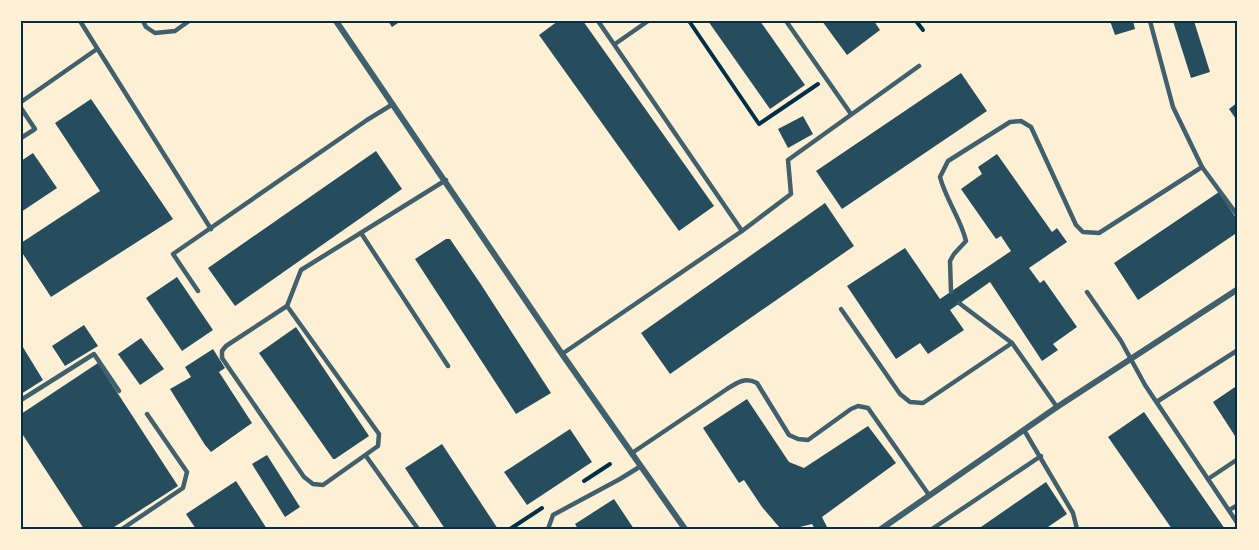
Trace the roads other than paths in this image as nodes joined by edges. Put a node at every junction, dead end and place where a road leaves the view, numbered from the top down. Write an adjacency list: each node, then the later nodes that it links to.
1 (80, 21): 10 (lane)
2 (142, 21): 3 (lane)
3 (189, 21)
4 (336, 21): 13 (street)
5 (598, 21): 9 (lane)
6 (648, 21): 9 (lane)
7 (786, 21): 15 (lane)
8 (1150, 21): 17 (lane)
9 (615, 44): 21 (lane)
10 (97, 49): 12 (lane); 20 (lane)
11 (919, 66): 15 (lane)
12 (21, 102)
13 (393, 104): 18 (street); 20 (lane)
14 (21, 108): 16 (lane)
15 (851, 114): 21 (lane)
16 (21, 138)
17 (1202, 167): 19 (lane); 25 (lane)
18 (446, 180): 22 (lane); 32 (street)
19 (1238, 216)
20 (211, 229): 24 (lane)
21 (742, 231): 32 (lane)
22 (361, 233): 28 (lane); 34 (lane)
23 (1238, 289): 33 (street)
24 (198, 291)
25 (951, 292)
26 (1087, 292): 33 (lane)
27 (959, 303): 30 (lane)
28 (286, 306): 42 (lane); 42 (lane)
29 (841, 309): 30 (lane)
30 (1012, 343): 38 (lane)
31 (1238, 350): 37 (lane)
32 (562, 354): 41 (street)
33 (1131, 360): 37 (lane); 38 (street)
34 (448, 366)
35 (119, 391): 36 (lane)
36 (21, 400)
37 (1158, 401): 46 (lane)
38 (1057, 407): 40 (street)
39 (147, 414): 51 (lane)
40 (1024, 430): 43 (lane); 47 (street)
41 (632, 453): 45 (street); 47 (lane)
42 (366, 456): 52 (lane)
43 (1041, 456): 56 (lane); 57 (lane)
44 (1238, 459): 46 (lane)
45 (641, 466): 53 (lane); 54 (street)
46 (1208, 479): 49 (lane)
47 (930, 495): 55 (street)
48 (1238, 504): 49 (lane)
49 (1229, 510): 50 (lane)
50 (1238, 524)
51 (122, 529)
52 (418, 529)
53 (548, 529)
54 (685, 529)
55 (881, 529)
56 (932, 529)
57 (1077, 529)

